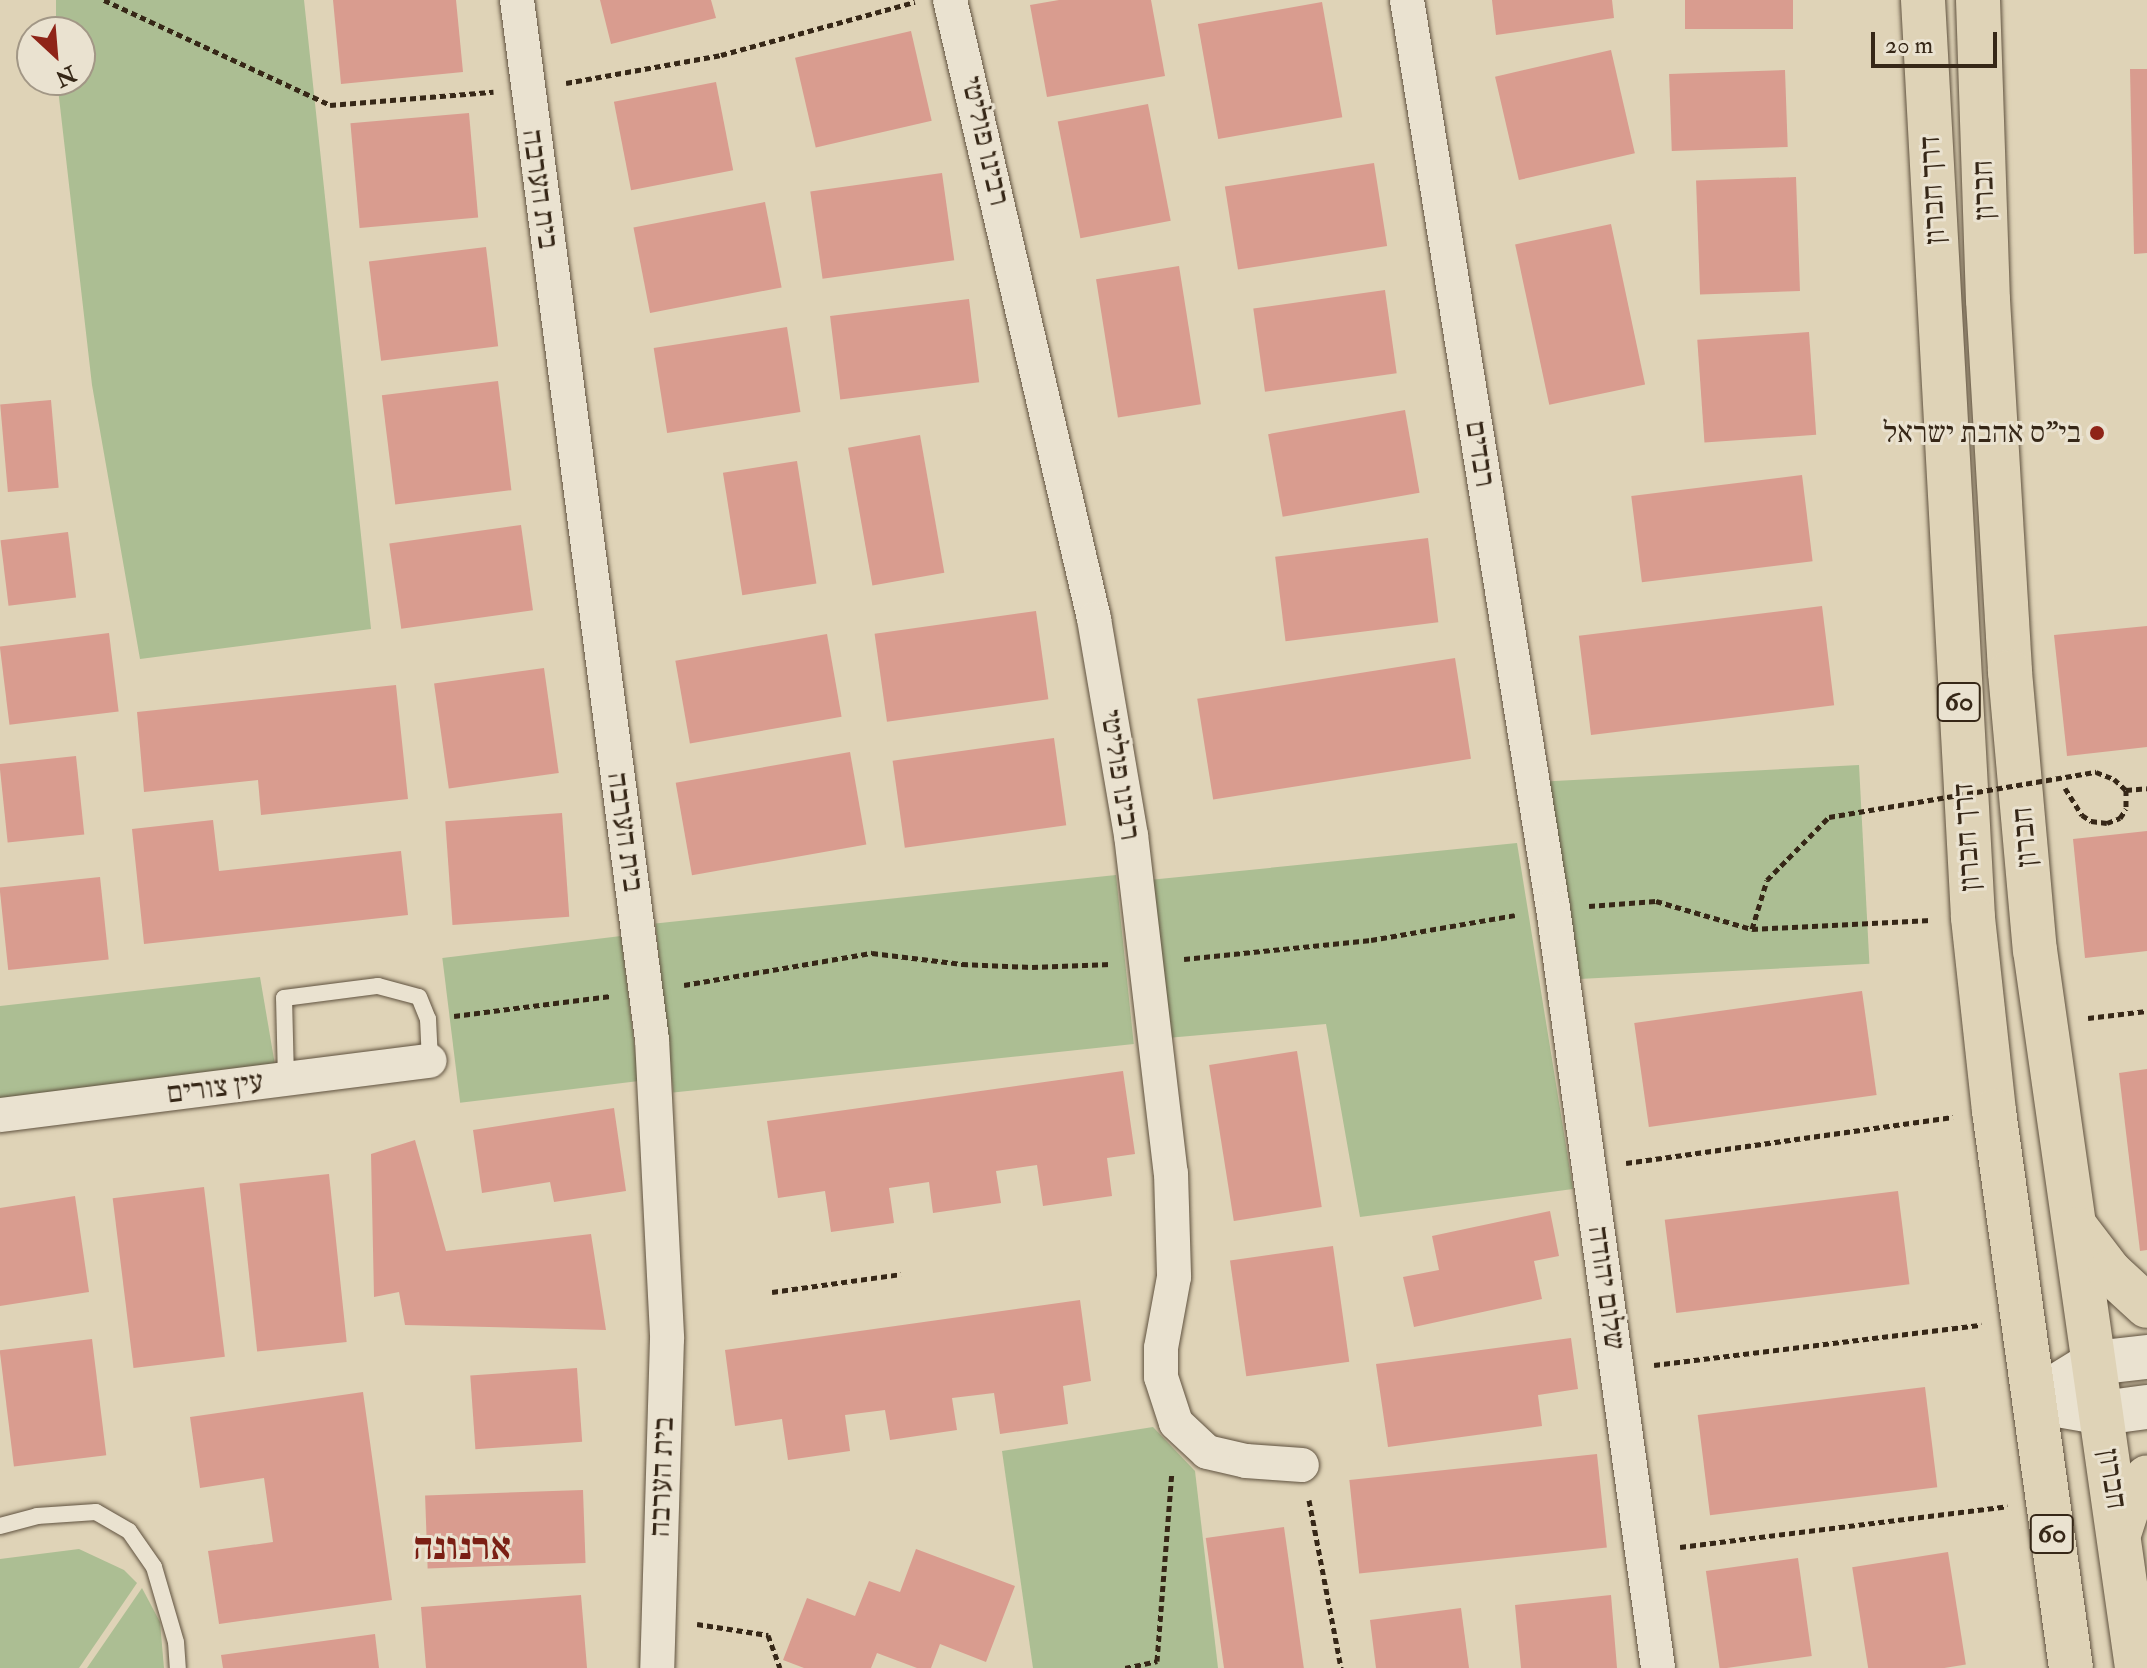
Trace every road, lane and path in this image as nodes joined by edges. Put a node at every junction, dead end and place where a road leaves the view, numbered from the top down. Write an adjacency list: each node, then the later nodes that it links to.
1 (104, 0): 8 (path)
2 (517, 0): 8 (street, בית הערבה)
3 (924, 0): 8 (path)
4 (950, 0): 34 (street, רבינו פוליטי)
5 (1407, 0): 13 (street, רבדים)
6 (1923, 0): 14 (highway, דרך חברון / 60)
7 (1978, 0): 17 (highway, חברון / 60)
8 (527, 90): 45 (street, בית הערבה)
9 (2147, 788): 10 (path)
10 (2126, 790): 11 (path, bridge); 12 (path, bridge)
11 (2126, 809)
12 (1829, 817)
13 (1553, 908): 22 (street, שלום יהודה)
14 (1973, 918): 15 (path); 20 (highway, דרך חברון / 60)
15 (1752, 929)
16 (2147, 1011): 17 (path)
17 (2044, 1023): 23 (highway, חברון / 60)
18 (430, 1061): 19 (street, עין צורים); 19 (lane)
19 (286, 1079): 21 (street, עין צורים)
20 (1994, 1111): 22 (path); 27 (highway, דרך חברון / 60)
21 (0, 1115)
22 (1589, 1168): 30 (street, שלום יהודה)
23 (2073, 1223): 26 (highway); 29 (highway, חברון / 60)
24 (901, 1274): 25 (path)
25 (772, 1292)
26 (2147, 1306)
27 (2023, 1320): 30 (path); 31 (highway, דרך חברון / 60)
28 (2147, 1357): 29 (street)
29 (2094, 1363): 31 (street); 33 (highway, חברון / 60)
30 (1617, 1369): 41 (street, שלום יהודה)
31 (2034, 1400): 33 (street); 37 (highway, דרך חברון / 60)
32 (2147, 1407): 33 (street)
33 (2102, 1413): 40 (highway, חברון / 60)
34 (1176, 1423): 35 (street, רבינו פוליטי); 43 (path)
35 (1302, 1465)
36 (2147, 1477): 40 (highway)
37 (2048, 1500): 41 (path); 50 (highway, דרך חברון / 60)
38 (1311, 1514): 48 (path)
39 (0, 1526): 44 (lane)
40 (2120, 1531): 51 (highway, חברון / 60)
41 (1642, 1552): 49 (street, שלום יהודה)
42 (714, 1626): 46 (path)
43 (1157, 1664): 47 (path)
44 (178, 1668)
45 (657, 1668)
46 (780, 1668)
47 (1125, 1668)
48 (1341, 1668)
49 (1658, 1668)
50 (2071, 1668)
51 (2137, 1668)

